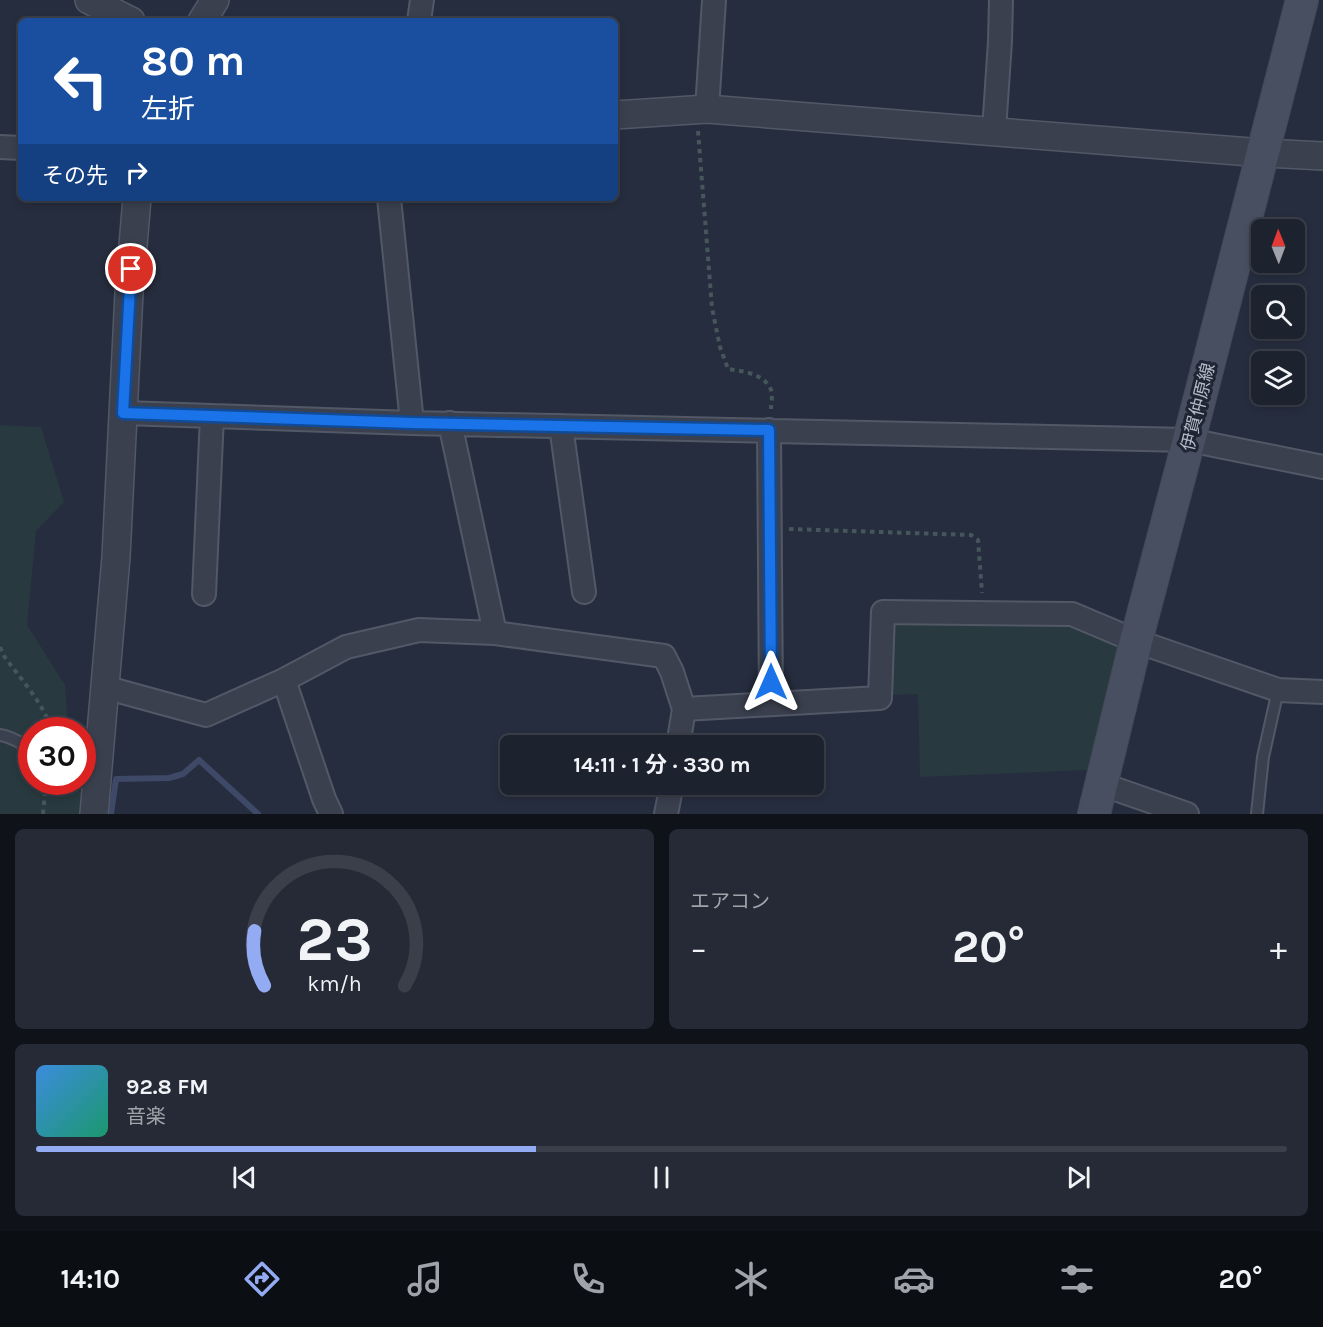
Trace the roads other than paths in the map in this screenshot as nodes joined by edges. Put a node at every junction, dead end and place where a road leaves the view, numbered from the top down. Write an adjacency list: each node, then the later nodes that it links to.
1 (90, 0): 7 (street)
2 (215, 0): 8 (street)
3 (422, 0): 9 (street)
4 (714, 0): 10 (street)
5 (1001, 0): 12 (street)
6 (1302, 0): 15 (main road, 伊賀仲原線)
7 (125, 18)
8 (204, 18)
9 (419, 18)
10 (702, 109): 11 (street); 12 (street)
11 (618, 115)
12 (994, 131): 15 (street)
13 (0, 147): 14 (street)
14 (18, 148)
15 (1263, 153): 16 (street); 25 (main road, 伊賀仲原線)
16 (1323, 156)
17 (137, 201): 19 (street)
18 (389, 201): 21 (street)
19 (123, 413): 20 (street); 32 (street)
20 (212, 416): 21 (street); 28 (street)
21 (412, 423): 22 (street)
22 (450, 423): 23 (street); 29 (street)
23 (561, 426): 24 (street); 27 (street)
24 (769, 430): 25 (street); 35 (street)
25 (1189, 440): 26 (street); 30 (main road, 伊賀仲原線)
26 (1323, 467)
27 (584, 592)
28 (204, 594)
29 (495, 633): 31 (street); 36 (street)
30 (1136, 641): 33 (street); 35 (street); 41 (main road, 伊賀仲原線)
31 (284, 680): 32 (street); 43 (street)
32 (104, 687): 42 (street)
33 (1278, 690): 34 (street); 46 (lane)
34 (1323, 692)
35 (771, 704): 36 (street)
36 (684, 709): 38 (street)
37 (0, 735): 39 (lane)
38 (680, 735)
39 (18, 742)
40 (670, 795): 44 (street)
41 (1097, 799): 45 (street)
42 (94, 814)
43 (331, 814)
44 (666, 814)
45 (1187, 814)
46 (1257, 814)

